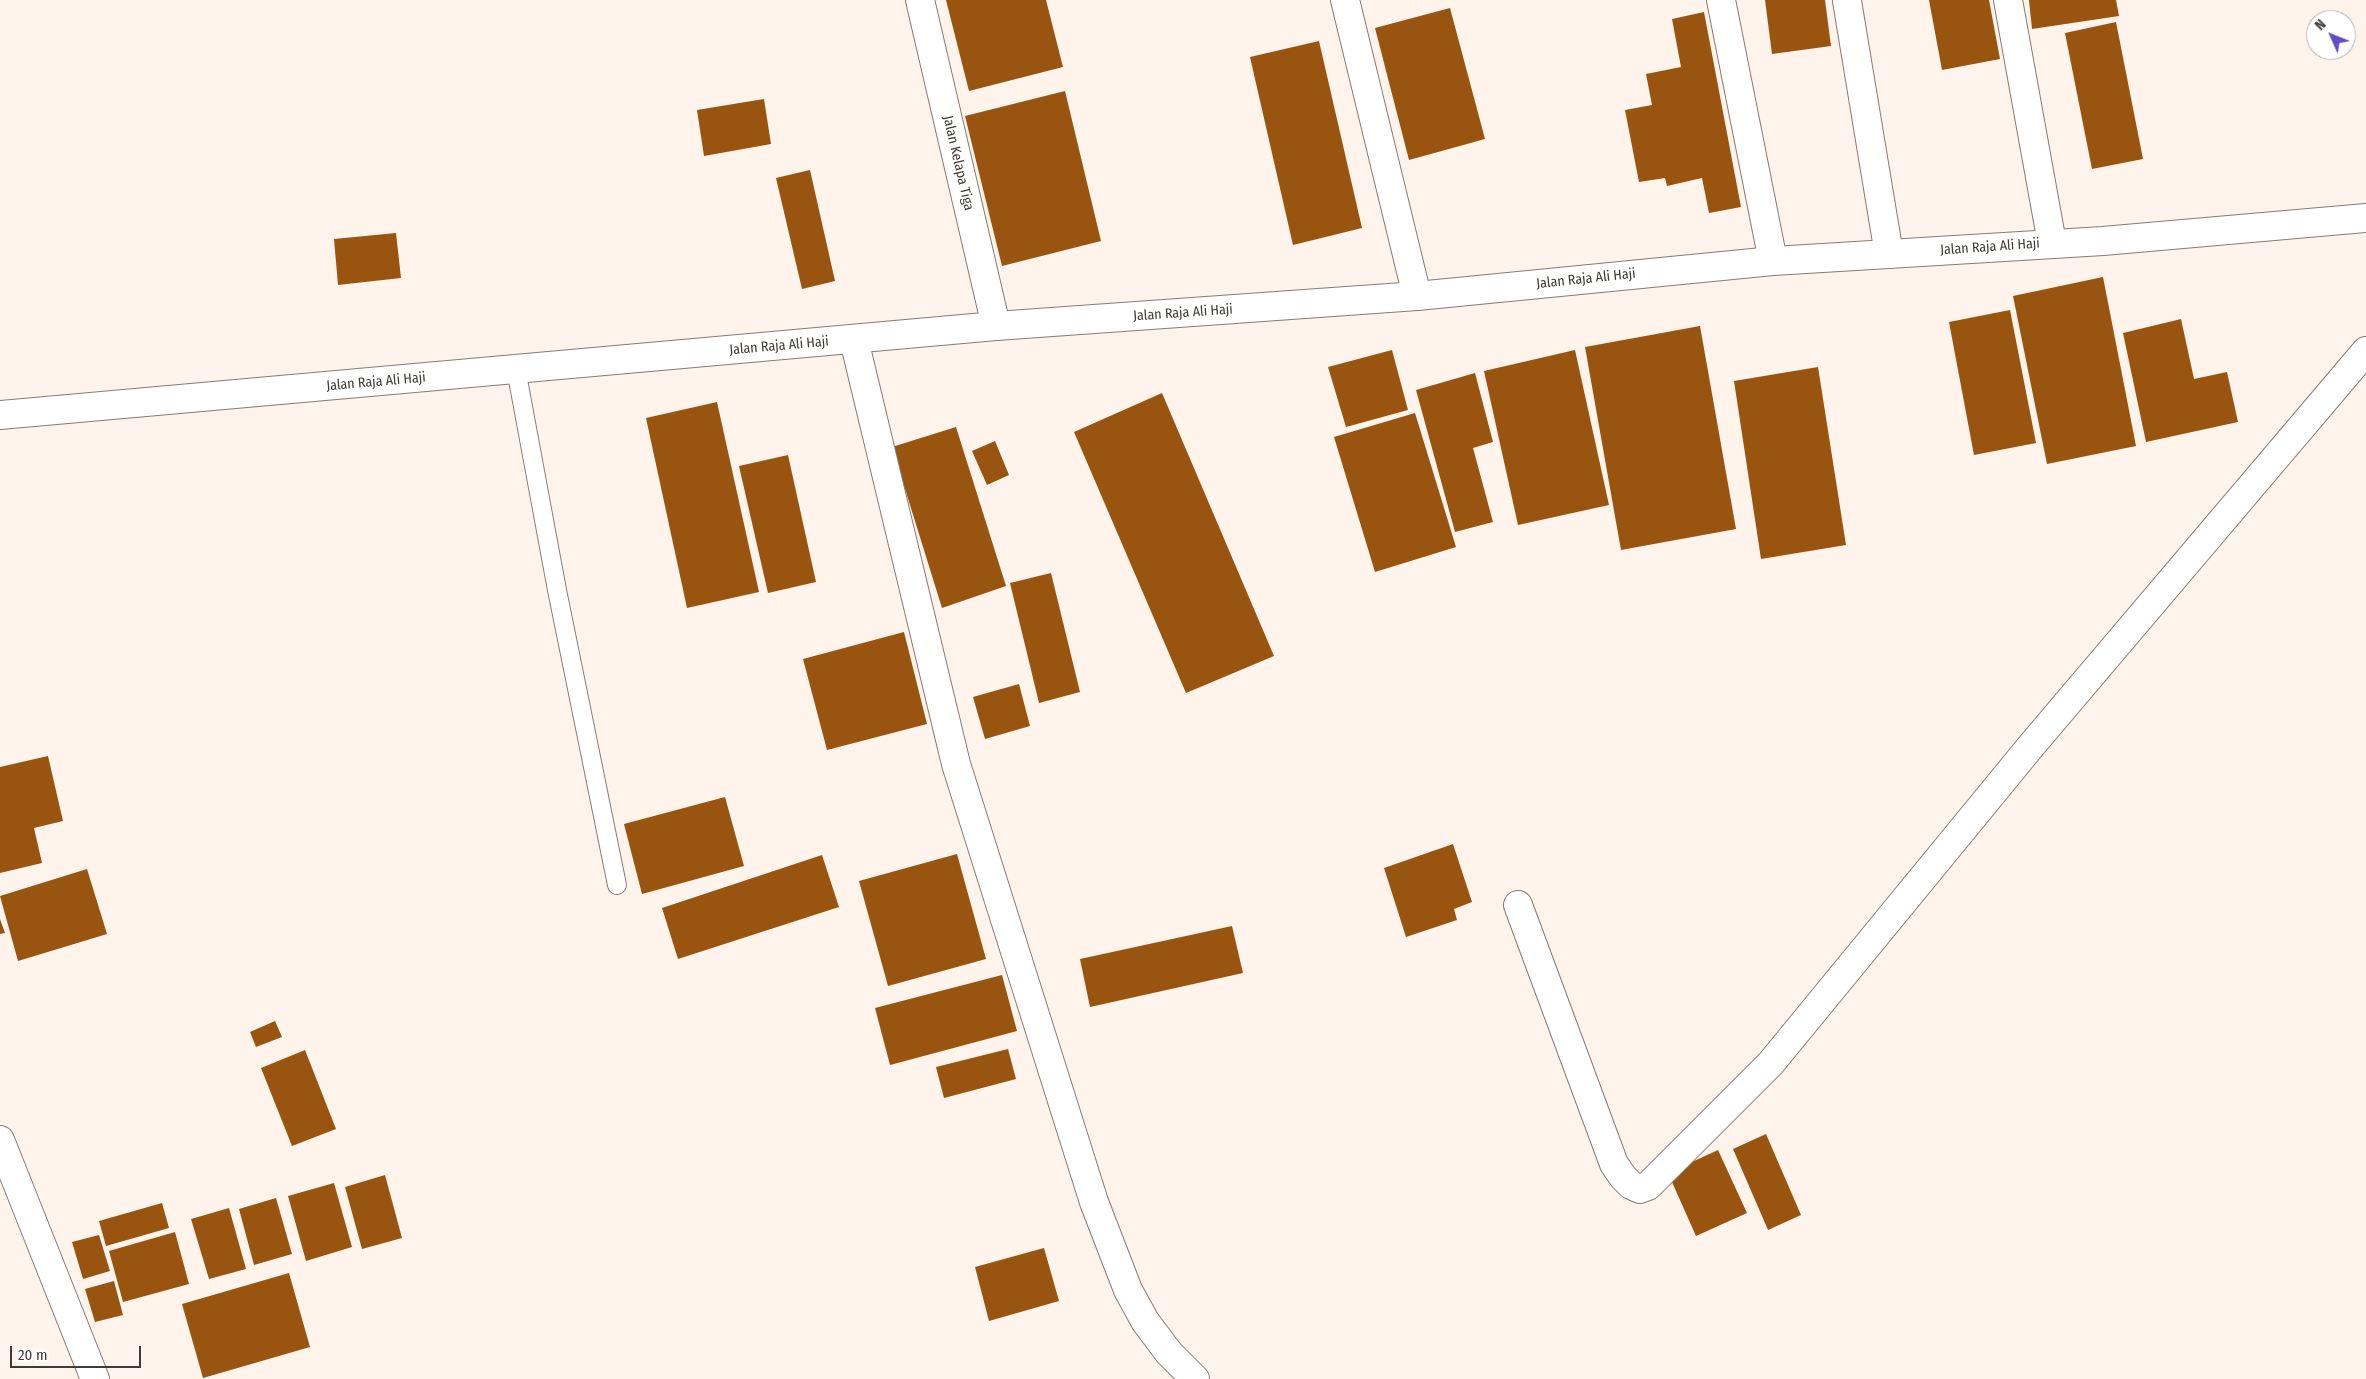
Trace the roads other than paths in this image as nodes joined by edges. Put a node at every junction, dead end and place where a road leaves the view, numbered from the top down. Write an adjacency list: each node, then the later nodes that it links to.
1 (920, 0): 11 (street, Jalan Kelapa Tiga)
2 (1345, 0): 10 (street)
3 (1721, 0): 9 (street)
4 (2008, 0): 7 (street)
5 (1847, 1): 8 (street)
6 (2366, 218): 7 (street, Jalan Raja Ali Haji)
7 (2052, 243): 8 (street, Jalan Raja Ali Haji)
8 (1889, 254): 9 (street, Jalan Raja Ali Haji)
9 (1774, 261): 10 (street, Jalan Raja Ali Haji)
10 (1417, 296): 11 (street, Jalan Raja Ali Haji)
11 (996, 326): 12 (street, Jalan Raja Ali Haji)
12 (854, 340): 14 (street, Jalan Raja Ali Haji); 20 (street)
13 (2366, 351): 17 (street)
14 (516, 369): 15 (street, Jalan Raja Ali Haji); 16 (lane)
15 (0, 414)
16 (617, 885)
17 (1518, 905)
18 (0, 1140): 19 (street)
19 (95, 1379)
20 (1195, 1379)

